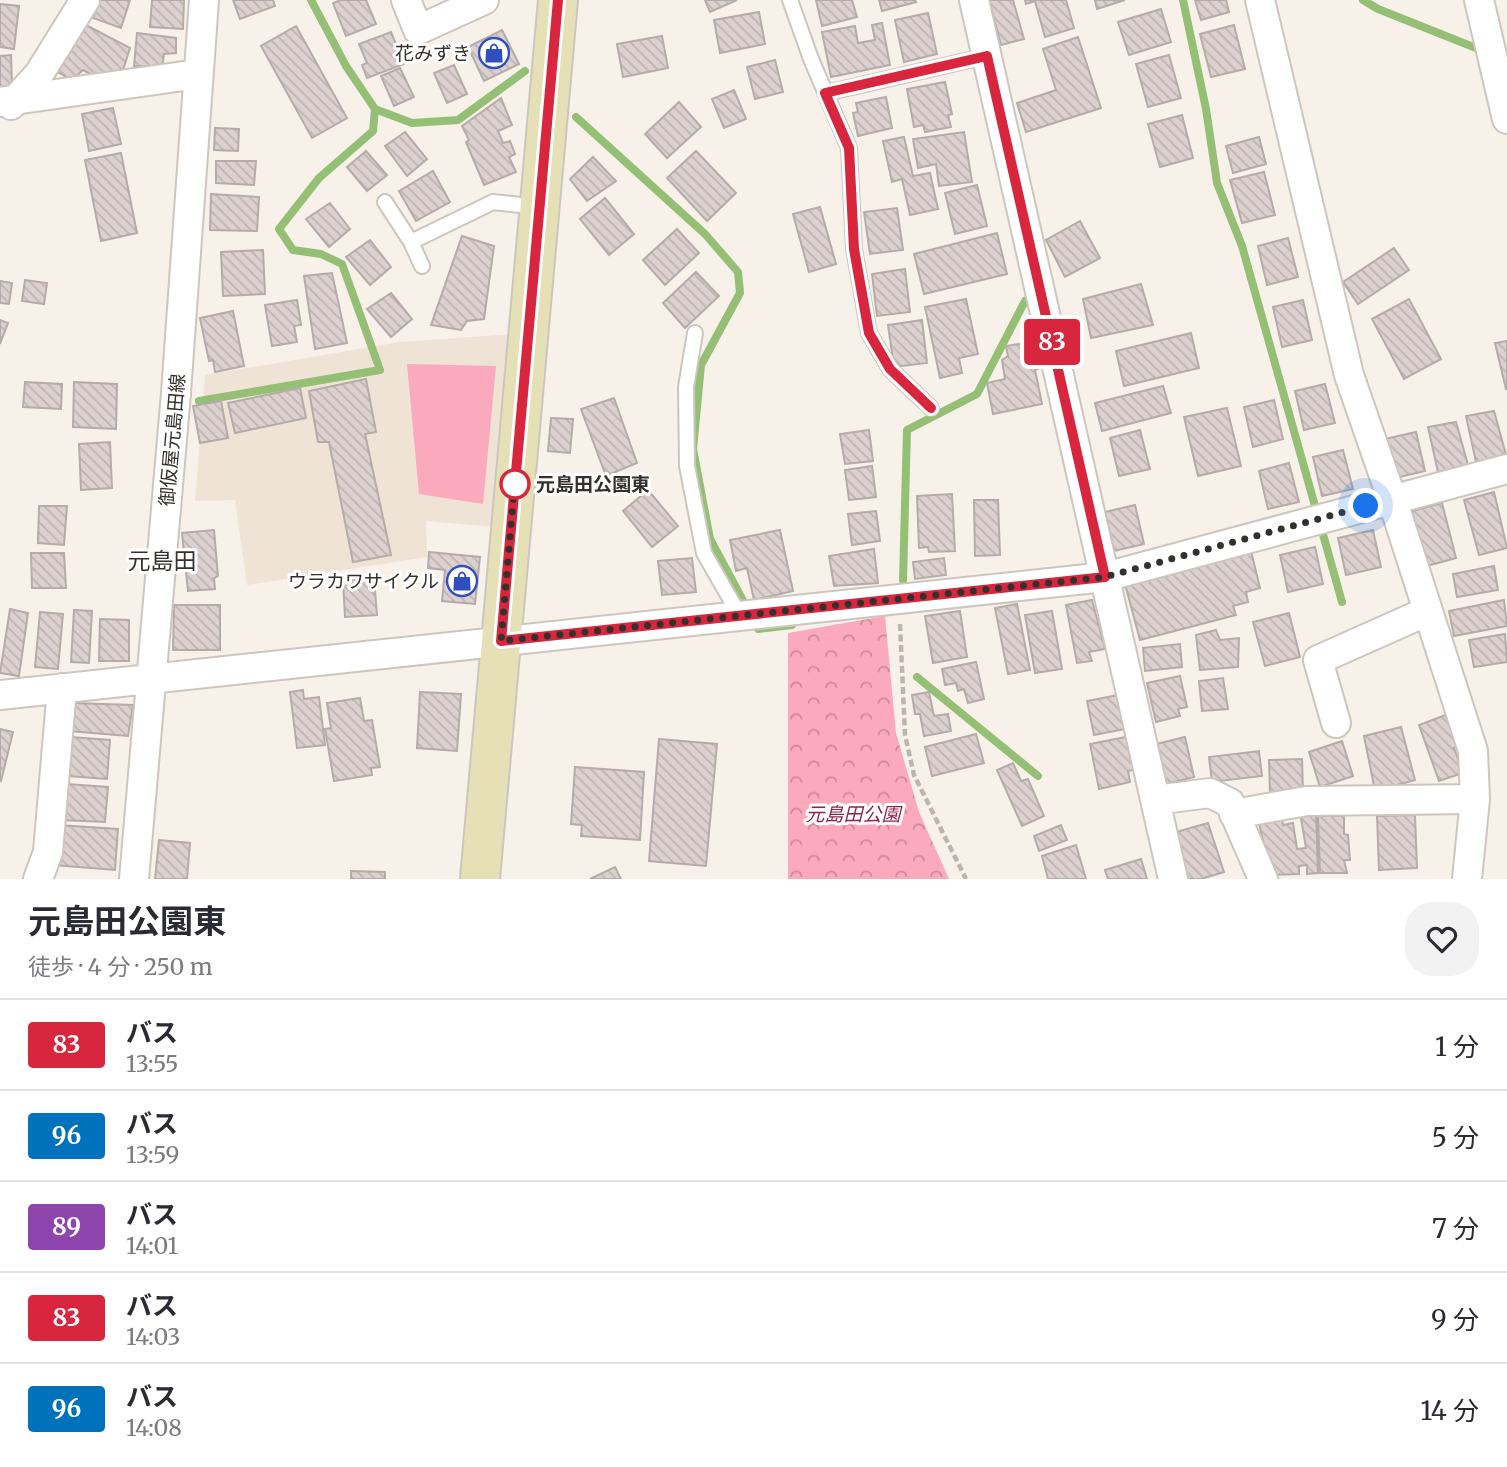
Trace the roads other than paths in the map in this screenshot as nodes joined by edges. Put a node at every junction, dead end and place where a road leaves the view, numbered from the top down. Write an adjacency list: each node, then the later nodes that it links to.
1 (85, 0): 13 (street)
2 (204, 0): 11 (street, 御仮屋元島田線)
3 (406, 0): 4 (street)
4 (484, 0)
5 (558, 0): 16 (street)
6 (790, 0): 12 (lane)
7 (974, 0): 10 (street)
8 (1260, 0): 22 (street)
9 (1479, 0): 14 (street)
10 (987, 56): 12 (lane); 23 (street)
11 (198, 74): 13 (street); 27 (street, 御仮屋元島田線)
12 (825, 93): 20 (lane)
13 (5, 107)
14 (1507, 119)
15 (385, 202): 17 (lane)
16 (539, 208): 17 (lane); 26 (street)
17 (411, 242): 18 (lane)
18 (422, 266)
19 (695, 333): 25 (lane)
20 (931, 408)
21 (1507, 469): 22 (street)
22 (1392, 499): 23 (street); 24 (street)
23 (1105, 577): 25 (street); 32 (street)
24 (1428, 611): 30 (street); 31 (street)
25 (740, 616): 26 (street)
26 (501, 641): 27 (street); 36 (street)
27 (151, 678): 28 (street); 35 (street, 御仮屋元島田線)
28 (62, 688): 29 (street); 34 (street)
29 (0, 695)
30 (1336, 723)
31 (1475, 799): 33 (street); 39 (street)
32 (1155, 800): 33 (street); 37 (street)
33 (1234, 814): 38 (street)
34 (38, 879)
35 (134, 879)
36 (480, 879)
37 (1173, 879)
38 (1263, 879)
39 (1467, 879)

